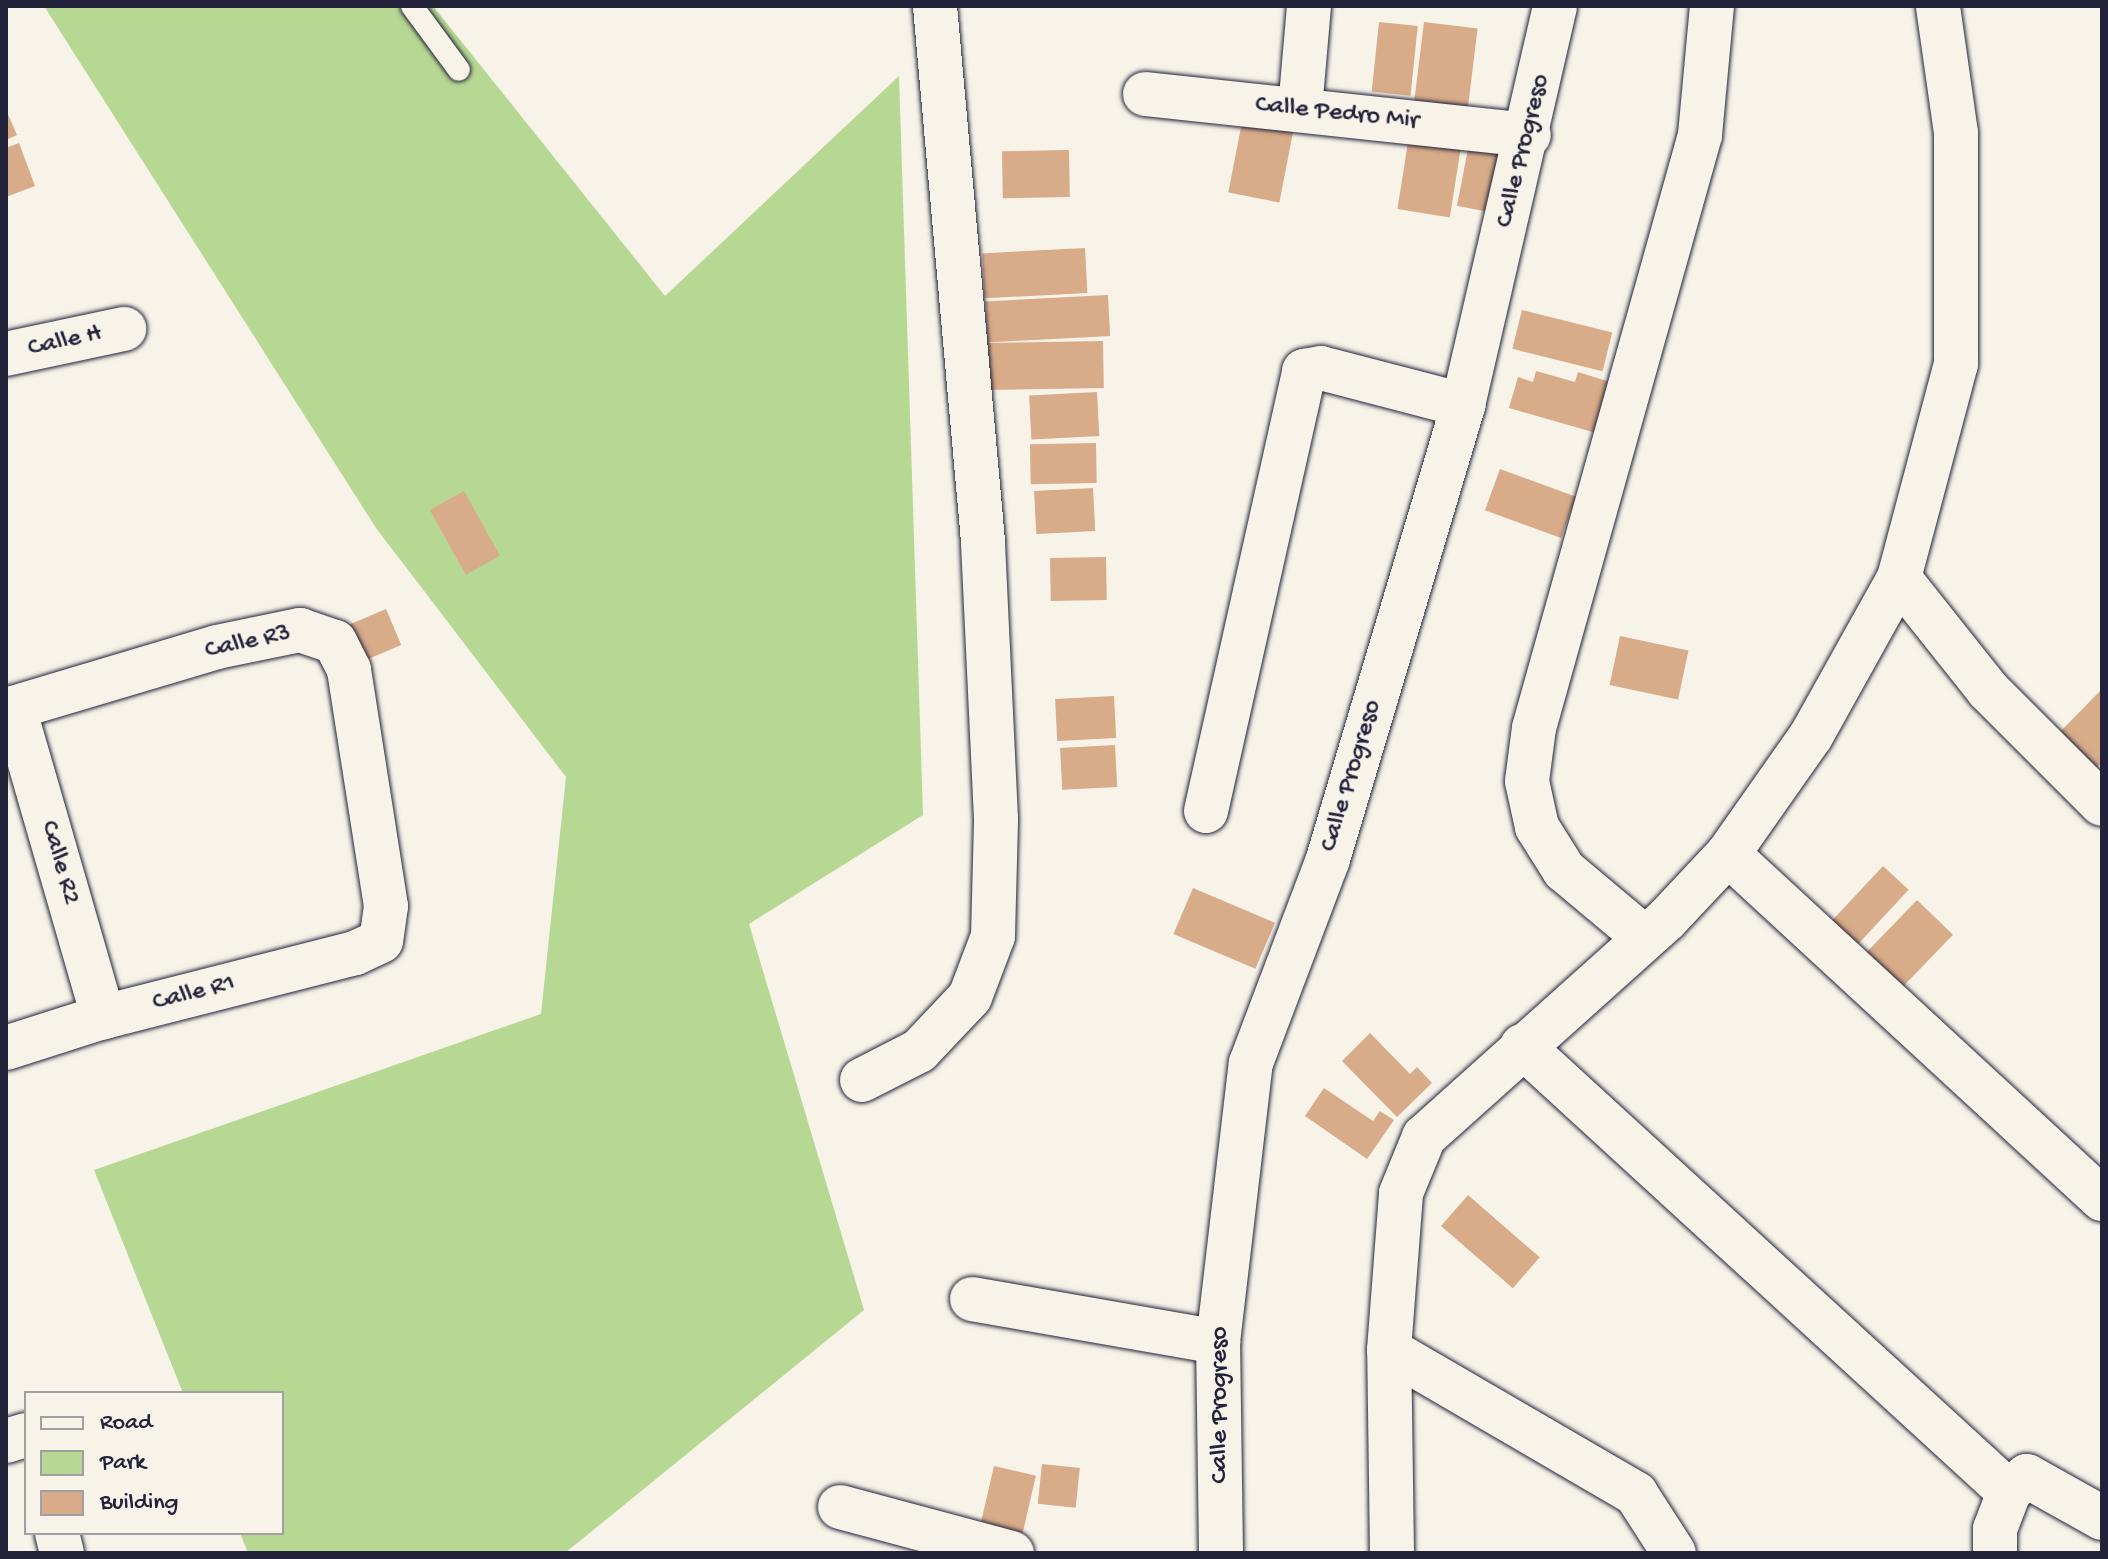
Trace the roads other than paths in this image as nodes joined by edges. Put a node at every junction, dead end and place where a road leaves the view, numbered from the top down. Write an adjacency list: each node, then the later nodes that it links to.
1 (412, 6): 7 (lane)
2 (935, 6): 24 (street)
3 (1309, 6): 9 (street)
4 (1555, 6): 10 (street, Calle Progreso)
5 (1712, 6): 19 (street)
6 (1938, 6): 14 (street)
7 (459, 70)
8 (1145, 94): 9 (street, Calle Pedro Mir)
9 (1300, 109): 10 (street, Calle Pedro Mir)
10 (1529, 135): 13 (street, Calle Progreso)
11 (124, 329): 12 (street, Calle H)
12 (6, 354)
13 (1463, 405): 17 (street); 27 (street, Calle Progreso)
14 (1899, 578): 16 (street); 18 (street)
15 (10, 709): 20 (street, Calle R3); 21 (street, Calle R2)
16 (2102, 804)
17 (1206, 811)
18 (1728, 854): 19 (street); 25 (street)
19 (1645, 938): 22 (street)
20 (381, 941): 21 (street, Calle R1)
21 (103, 1017): 23 (street, Calle R1)
22 (1522, 1046): 28 (street); 29 (street)
23 (6, 1048)
24 (862, 1080)
25 (2102, 1199)
26 (972, 1299): 27 (street)
27 (1218, 1342): 33 (street, Calle Progreso)
28 (1389, 1350): 34 (street); 35 (street)
29 (2009, 1492): 31 (street); 36 (street)
30 (840, 1507): 32 (street)
31 (2102, 1518)
32 (1012, 1553)
33 (1221, 1553)
34 (1392, 1553)
35 (1674, 1553)
36 (1995, 1553)

